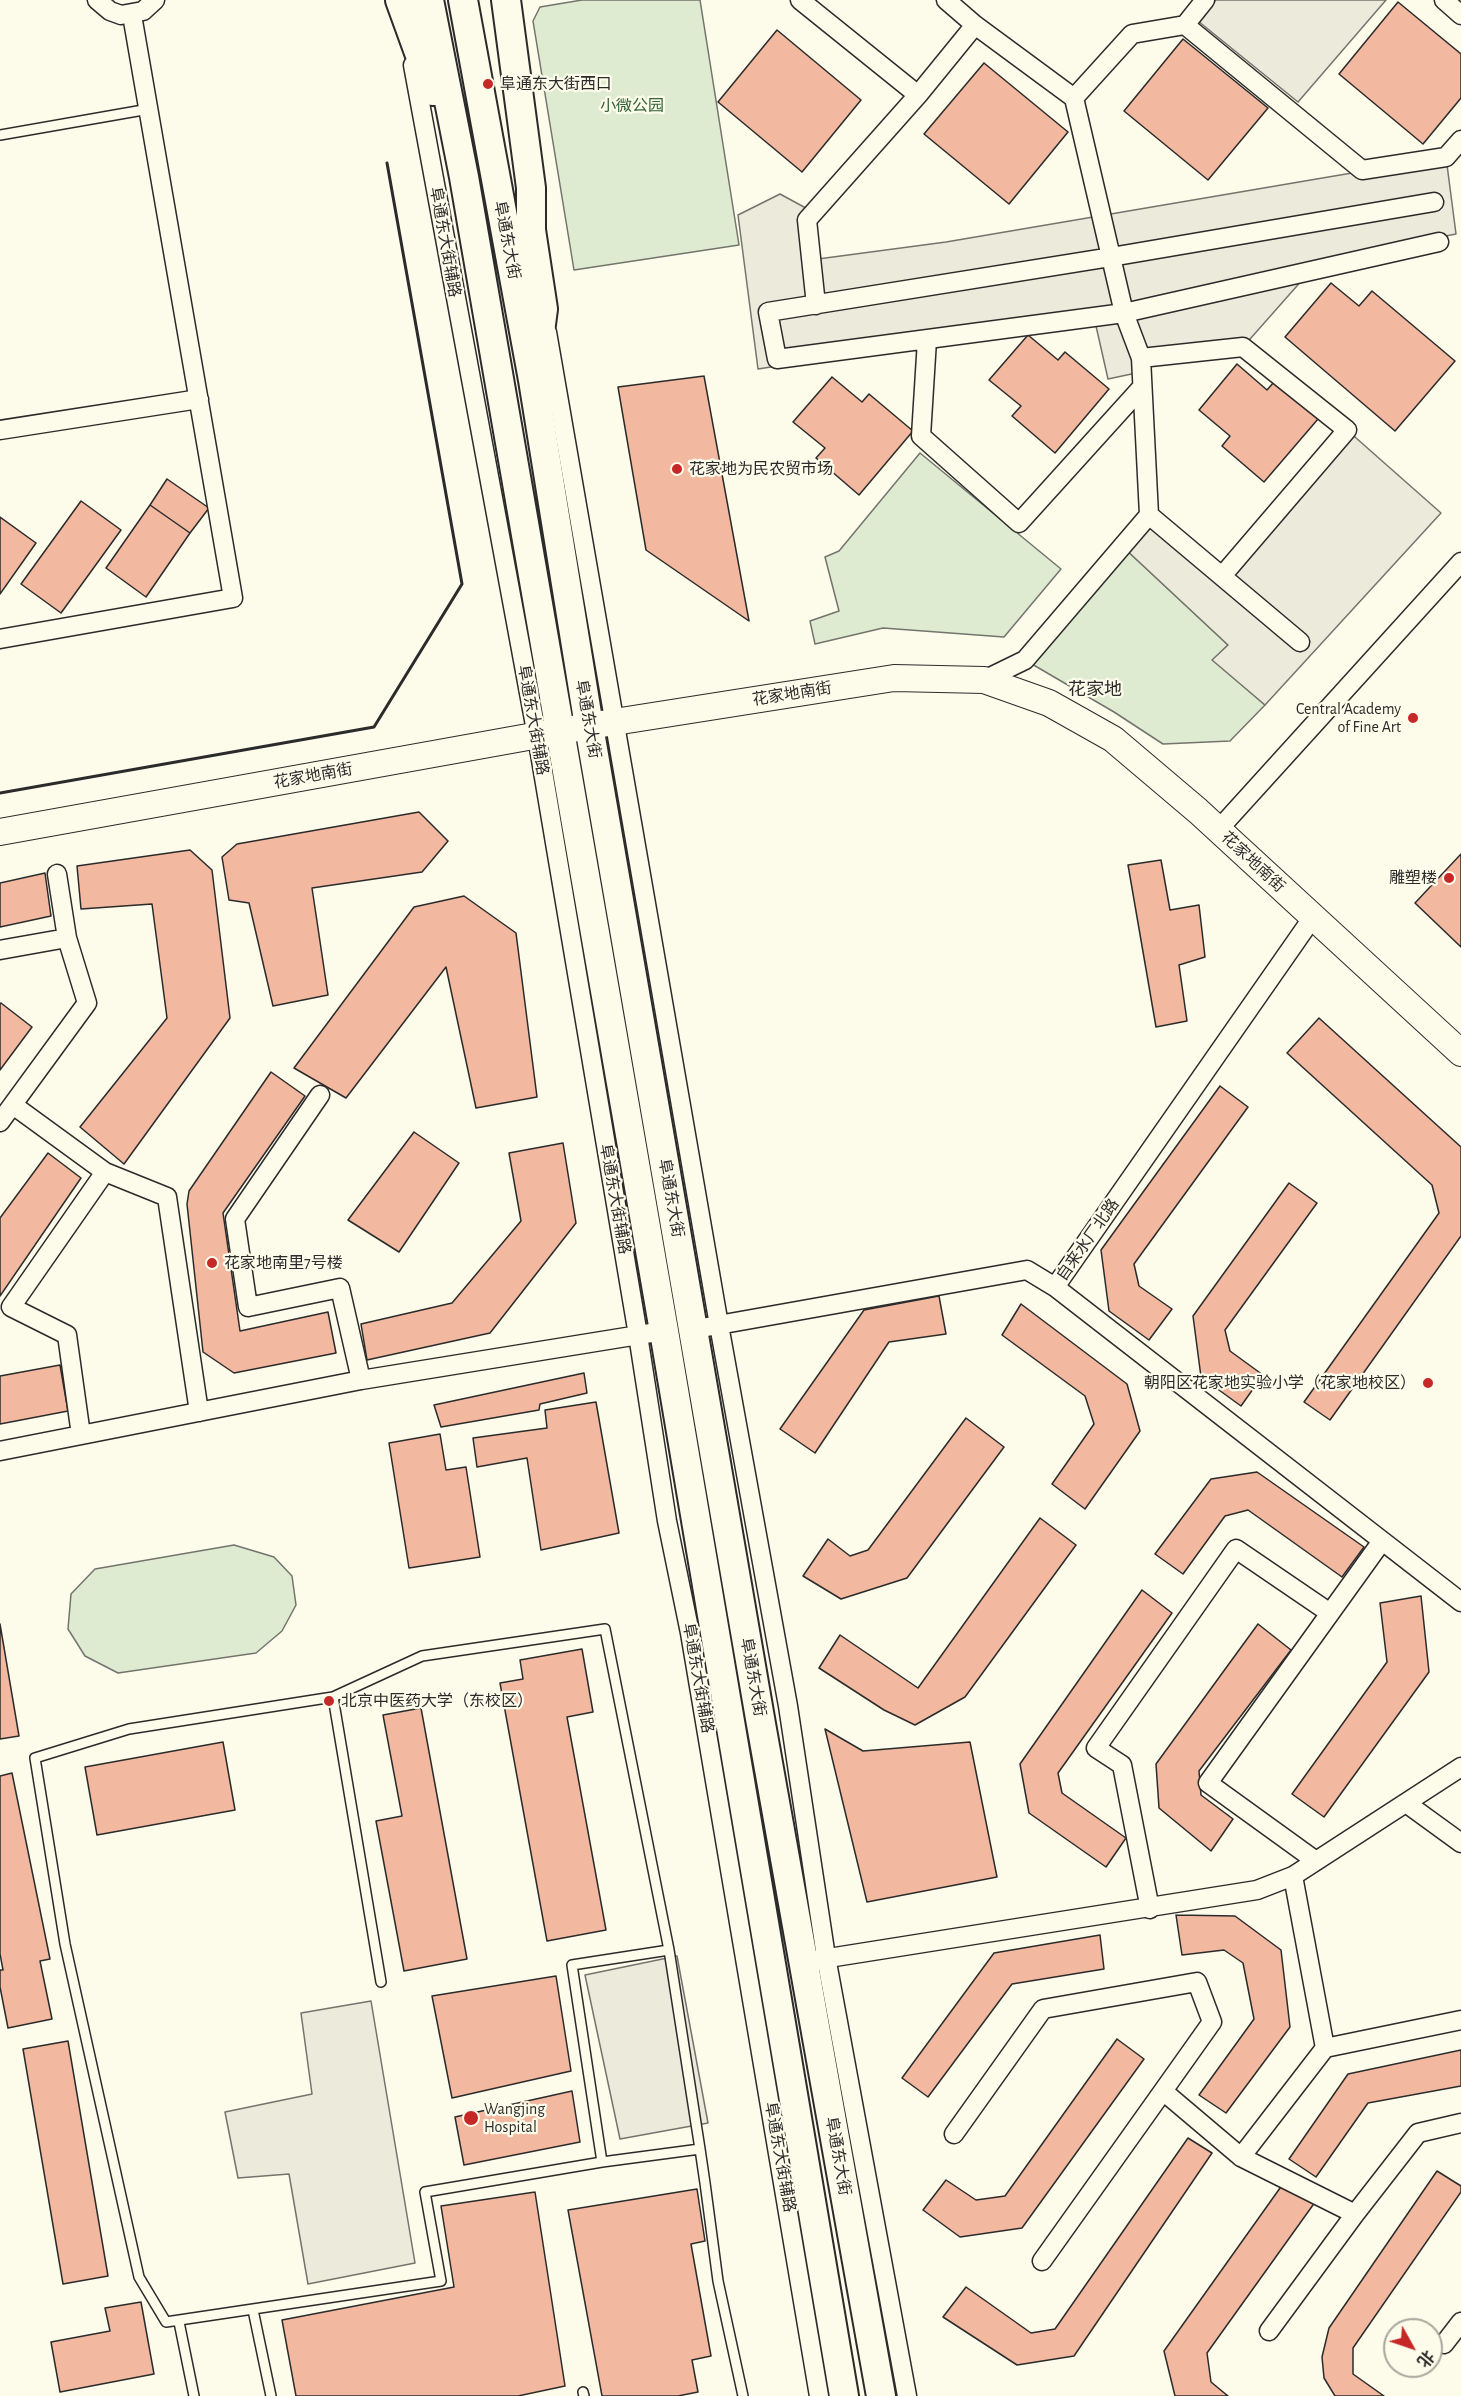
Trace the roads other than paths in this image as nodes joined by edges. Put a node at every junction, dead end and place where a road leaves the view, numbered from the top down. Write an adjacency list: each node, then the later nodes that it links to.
1 (98, 0): 11 (street)
2 (155, 0): 11 (street)
3 (429, 0): 20 (main road, 阜通东大街)
4 (463, 0): 29 (main road, 阜通东大街)
5 (800, 0): 15 (street)
6 (946, 0): 13 (street)
7 (1205, 0): 14 (street)
8 (1444, 0): 12 (street)
9 (511, 1): 25 (main road)
10 (400, 2): 20 (main road); 40 (street, 阜通东大街辅路)
11 (132, 15): 17 (street)
12 (1461, 15)
13 (975, 25): 15 (street); 16 (street)
14 (1185, 25): 16 (street); 19 (street)
15 (918, 95): 24 (street)
16 (1074, 98): 23 (street)
17 (149, 109): 18 (lane); 31 (street)
18 (0, 135)
19 (1461, 140)
20 (464, 177): 40 (main road, 阜通东大街)
21 (1434, 202): 23 (street)
22 (1439, 242): 26 (street)
23 (1111, 257): 24 (street); 26 (street)
24 (816, 305): 27 (street)
25 (543, 309): 29 (main road); 39 (street)
26 (1124, 313): 27 (street); 28 (street)
27 (927, 340): 30 (street)
28 (1141, 358): 30 (street); 35 (street)
29 (533, 380): 39 (main road, 阜通东大街)
30 (1142, 387): 33 (street)
31 (199, 399): 32 (street); 36 (street)
32 (0, 430)
33 (1149, 515): 35 (street); 38 (street)
34 (1461, 562): 41 (street)
35 (1222, 576): 37 (street)
36 (0, 639)
37 (1300, 642)
38 (984, 680): 39 (street, 花家地南街); 41 (street, 花家地南街)
39 (602, 724): 40 (street, 花家地南街); 53 (main road, 阜通东大街)
40 (548, 734): 42 (street, 花家地南街); 54 (main road, 阜通东大街)
41 (1218, 830): 44 (street, 花家地南街)
42 (0, 832)
43 (57, 874): 45 (street)
44 (1313, 917): 47 (street, 花家地南街); 52 (street, 自来水厂北路)
45 (67, 938): 46 (street); 49 (street)
46 (0, 950)
47 (1461, 1053)
48 (320, 1095): 55 (street)
49 (13, 1105): 50 (street); 51 (street)
50 (0, 1122)
51 (105, 1172): 56 (street); 57 (street)
52 (1055, 1287): 53 (street, 自来水厂北路); 59 (street)
53 (706, 1327): 70 (main road, 阜通东大街)
54 (651, 1333): 55 (street); 90 (street, 阜通东大街辅路); 91 (main road, 阜通东大街)
55 (361, 1380): 56 (street)
56 (199, 1412): 57 (street)
57 (81, 1435): 58 (street)
58 (0, 1451)
59 (1382, 1541): 60 (street); 61 (street)
60 (1461, 1602)
61 (1330, 1612): 66 (street); 68 (street)
62 (333, 1697): 69 (lane); 71 (lane); 83 (lane)
63 (1461, 1767): 64 (street)
64 (1406, 1803): 65 (street); 66 (street)
65 (1461, 1843)
66 (1316, 1861): 67 (street)
67 (1293, 1876): 68 (street); 73 (street)
68 (1150, 1909): 70 (street)
69 (669, 1950): 77 (lane); 79 (lane)
70 (815, 1960): 92 (main road, 阜通东大街); 93 (street)
71 (381, 1982)
72 (1461, 2020): 73 (street)
73 (1325, 2048): 78 (street)
74 (1163, 2091): 76 (street); 78 (street); 81 (street)
75 (1461, 2123): 80 (street)
76 (954, 2134)
77 (700, 2149): 79 (lane); 89 (lane)
78 (1241, 2157): 80 (street)
79 (602, 2162): 82 (lane)
80 (1355, 2214): 85 (street)
81 (1042, 2261)
82 (253, 2310): 83 (lane); 88 (lane)
83 (179, 2322): 87 (lane)
84 (1461, 2322): 86 (street)
85 (1269, 2331)
86 (1444, 2344)
87 (194, 2396)
88 (270, 2396)
89 (743, 2396)
90 (819, 2396)
91 (844, 2396)
92 (881, 2396)
93 (907, 2396)

